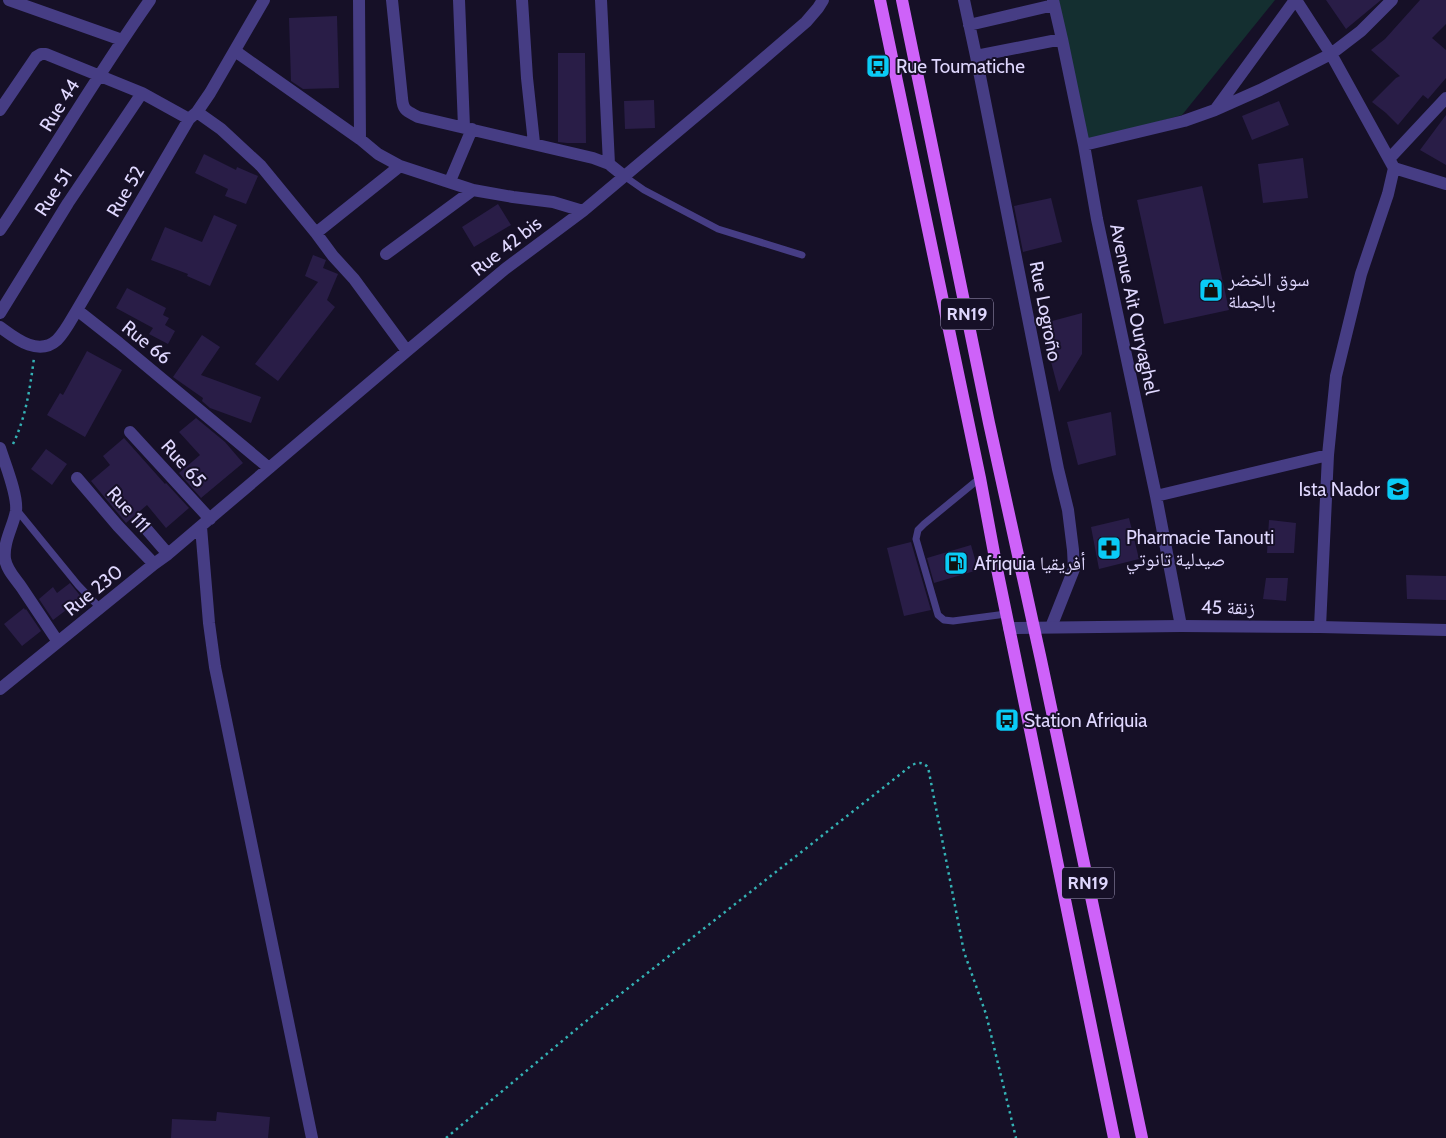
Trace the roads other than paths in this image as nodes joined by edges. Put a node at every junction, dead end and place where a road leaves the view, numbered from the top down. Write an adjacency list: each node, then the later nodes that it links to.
1 (9, 0): 18 (street)
2 (150, 0): 18 (street, Rue 44)
3 (264, 0): 19 (street, Rue 52)
4 (359, 0): 29 (street)
5 (392, 0): 28 (street)
6 (459, 0): 28 (street)
7 (522, 0): 30 (street)
8 (601, 0): 32 (street)
9 (823, 0): 35 (street, Rue 42 bis)
10 (880, 0): 53 (main road, RN19)
11 (902, 0): 66 (main road, RN19)
12 (964, 0): 16 (street, Rue Logroño)
13 (1295, 0): 20 (street); 26 (street)
14 (1392, 0): 20 (street)
15 (1054, 2): 16 (street); 17 (street, Avenue Ait Ouryaghel)
16 (969, 25): 21 (street, Rue Logroño)
17 (1062, 39): 21 (street); 31 (street, Avenue Ait Ouryaghel)
18 (122, 40): 22 (street, Rue 44)
19 (235, 51): 27 (street, Rue 52); 29 (street)
20 (1331, 54): 26 (street); 33 (street)
21 (976, 56): 67 (street, Rue Logroño)
22 (100, 76): 23 (street); 25 (street); 40 (street, Rue 44)
23 (142, 93): 27 (street); 45 (street, Rue 51)
24 (1446, 98): 33 (street)
25 (0, 110)
26 (1215, 110): 31 (street)
27 (193, 115): 41 (street); 44 (street, Rue 52)
28 (468, 128): 30 (street); 36 (street)
29 (360, 139): 34 (street)
30 (534, 143): 32 (street)
31 (1084, 145): 54 (street, Avenue Ait Ouryaghel)
32 (609, 164): 35 (street)
33 (1391, 164): 37 (street); 50 (street)
34 (400, 166): 36 (street); 41 (street)
35 (624, 176): 39 (street, Rue 42 bis); 43 (lane)
36 (450, 181): 38 (street)
37 (1446, 184)
38 (473, 190): 39 (street); 42 (street)
39 (583, 211): 47 (street, Rue 42 bis)
40 (0, 230)
41 (316, 233): 47 (street)
42 (386, 254)
43 (802, 255)
44 (78, 310): 46 (street); 51 (street, Rue 66)
45 (0, 314)
46 (0, 326)
47 (406, 351): 51 (street, Rue 42 bis)
48 (130, 432): 56 (street, Rue 65)
49 (0, 448): 55 (street)
50 (1328, 455): 54 (street); 64 (street)
51 (269, 468): 56 (street, Rue 42 bis)
52 (77, 478): 60 (street, Rue 111)
53 (980, 478): 62 (main road, RN19); 62 (lane)
54 (1156, 496): 63 (street, Avenue Ait Ouryaghel)
55 (16, 509): 58 (street); 61 (lane)
56 (205, 523): 59 (street, Rue 230); 71 (street)
57 (142, 524): 59 (street)
58 (2, 554): 69 (street)
59 (168, 554): 60 (street, Rue 230)
60 (154, 564): 61 (street, Rue 230)
61 (100, 608): 69 (street, Rue 230)
62 (1006, 614): 65 (main road, RN19)
63 (1181, 626): 64 (street, زنقة 45); 67 (street, زنقة 45)
64 (1320, 627): 68 (street, زنقة 45)
65 (1009, 628): 66 (street, زنقة 45); 72 (main road, RN19)
66 (1034, 628): 67 (street, زنقة 45); 73 (main road, RN19)
67 (1051, 628)
68 (1446, 630)
69 (58, 642): 70 (street, Rue 230)
70 (0, 689)
71 (312, 1138)
72 (1114, 1138)
73 (1142, 1138)

